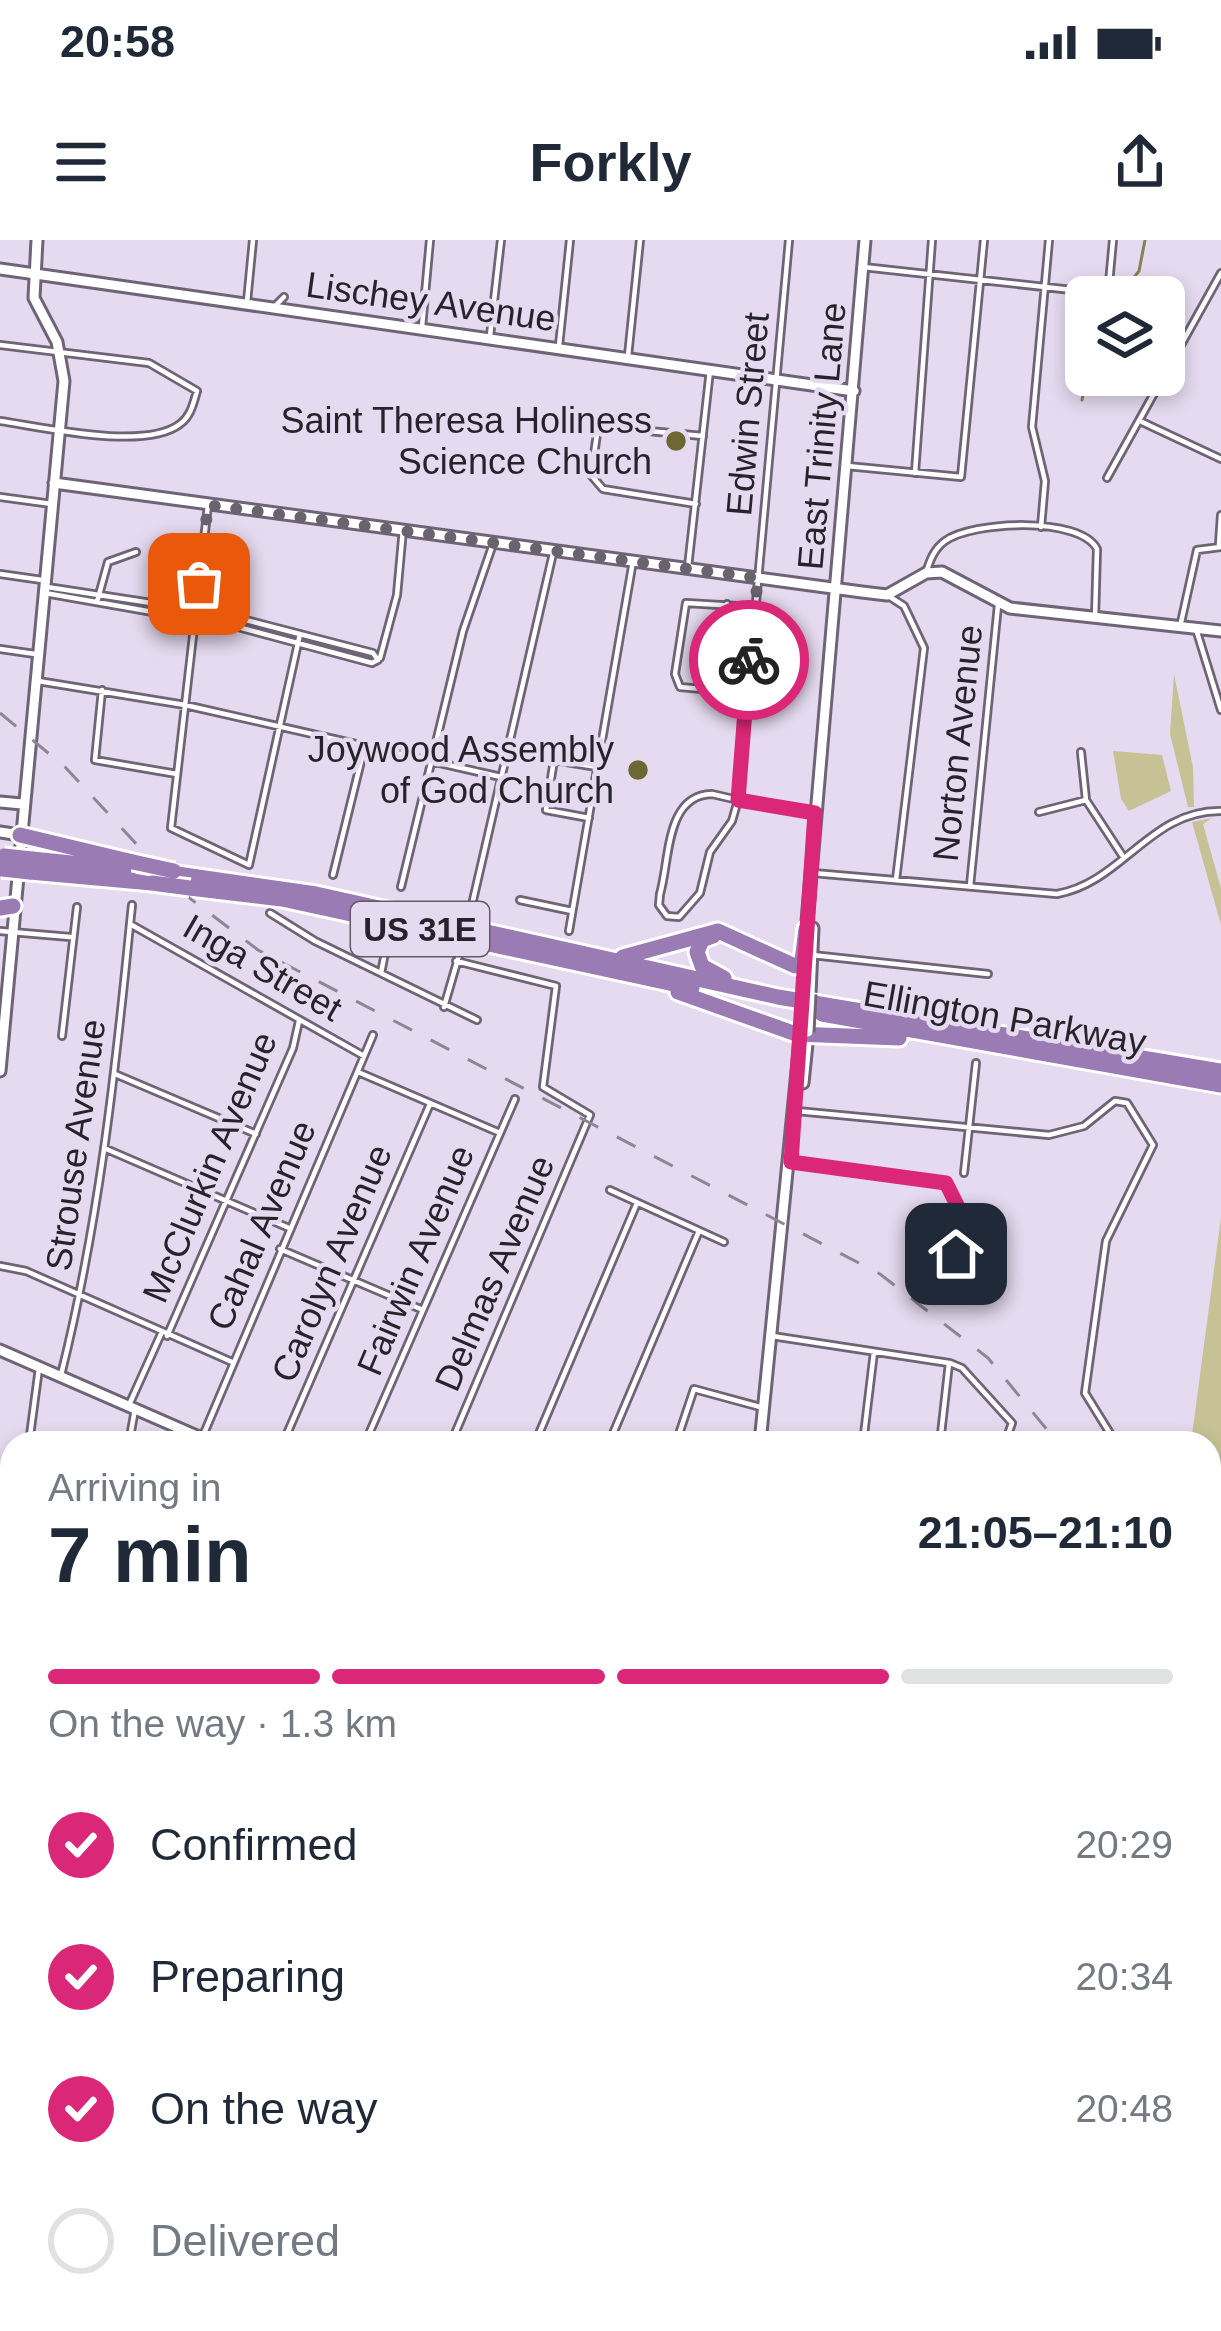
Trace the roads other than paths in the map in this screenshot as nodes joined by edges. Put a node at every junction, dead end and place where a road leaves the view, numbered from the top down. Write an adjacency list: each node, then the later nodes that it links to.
1 (38, 240): 15 (main road)
2 (254, 240): 22 (street)
3 (430, 240): 23 (street)
4 (501, 240): 24 (street)
5 (570, 240): 26 (street)
6 (640, 240): 28 (street)
7 (789, 240): 30 (street, Edwin Street)
8 (865, 240): 13 (main road, East Trinity Lane)
9 (932, 240): 17 (street)
10 (984, 240): 19 (street)
11 (1049, 240): 20 (street)
12 (1113, 240): 18 (street)
13 (863, 267): 17 (street); 31 (main road, East Trinity Lane)
14 (0, 268): 15 (main road, Lischey Avenue)
15 (34, 273): 22 (main road, Lischey Avenue); 27 (main road)
16 (1221, 273): 33 (street)
17 (929, 275): 19 (street); 38 (street)
18 (1110, 276)
19 (980, 280): 20 (street); 38 (street)
20 (1045, 288): 21 (street); 46 (street)
21 (1065, 290)
22 (247, 302): 23 (main road, Lischey Avenue)
23 (422, 327): 24 (main road, Lischey Avenue)
24 (490, 336): 26 (main road, Lischey Avenue)
25 (0, 345): 27 (street)
26 (559, 346): 28 (main road, Lischey Avenue)
27 (60, 354): 34 (main road); 34 (street)
28 (628, 356): 29 (main road, Lischey Avenue)
29 (710, 370): 30 (main road, Lischey Avenue); 35 (street)
30 (778, 380): 31 (main road, Lischey Avenue); 58 (street, Edwin Street)
31 (854, 391): 37 (main road, East Trinity Lane)
32 (0, 421): 34 (street)
33 (1142, 422): 36 (street); 39 (street)
34 (59, 429): 40 (main road)
35 (703, 436): 43 (street); 43 (street)
36 (1221, 459)
37 (847, 466): 38 (street); 61 (main road, East Trinity Lane)
38 (915, 473)
39 (1107, 478)
40 (54, 484): 42 (main road); 44 (main road)
41 (0, 497): 42 (street)
42 (52, 504): 59 (main road)
43 (696, 504): 55 (street)
44 (208, 505): 47 (main road); 52 (street)
45 (1221, 515): 49 (street)
46 (1041, 526): 56 (street); 70 (street)
47 (404, 529): 48 (main road); 79 (street)
48 (494, 541): 50 (main road); 89 (street)
49 (1220, 547): 72 (street)
50 (554, 549): 53 (main road); 92 (street)
51 (136, 552): 62 (street)
52 (202, 558): 54 (street); 69 (street)
53 (633, 561): 55 (main road); 90 (street)
54 (239, 563)
55 (688, 568): 58 (main road)
56 (926, 572): 60 (main road); 66 (main road)
57 (0, 574): 59 (street)
58 (758, 578): 61 (main road); 68 (street, Edwin Street)
59 (44, 585): 62 (street); 64 (street); 78 (main road)
60 (907, 586): 63 (main road); 67 (street)
61 (835, 589): 63 (main road); 99 (main road, East Trinity Lane)
62 (98, 593): 64 (street); 69 (street)
63 (887, 595): 67 (street)
64 (97, 602): 71 (street)
65 (727, 604): 68 (street); 82 (street); 82 (street)
66 (998, 605): 70 (main road); 111 (street, Norton Avenue)
67 (904, 606): 109 (street)
68 (754, 607): 83 (street, Edwin Street)
69 (196, 610): 71 (street); 75 (street)
70 (1095, 618): 72 (main road)
71 (195, 620): 76 (street); 84 (street)
72 (1180, 627): 73 (main road)
73 (1196, 628): 74 (main road); 85 (street)
74 (1221, 631)
75 (300, 634): 76 (street); 79 (street)
76 (298, 643): 79 (street); 86 (street)
77 (0, 649): 78 (street)
78 (35, 654): 80 (main road)
79 (378, 660)
80 (33, 680): 81 (street); 96 (main road)
81 (102, 690): 84 (street); 91 (street)
82 (720, 690): 83 (street)
83 (746, 692): 93 (street, Edwin Street)
84 (184, 704): 86 (street); 91 (street)
85 (1221, 710)
86 (279, 724): 87 (street); 91 (street)
87 (365, 745): 89 (street); 107 (street)
88 (1082, 752): 94 (street)
89 (431, 760): 92 (street); 110 (street)
90 (598, 767): 100 (street); 100 (street)
91 (177, 774)
92 (501, 777): 126 (street, bridge)
93 (738, 800): 93 (street); 99 (street)
94 (1086, 800): 98 (street); 102 (street)
95 (0, 802): 96 (main road)
96 (22, 804): 101 (main road)
97 (1221, 811): 102 (street)
98 (1039, 812)
99 (815, 813): 106 (main road, East Trinity Lane)
100 (589, 818): 116 (street)
101 (7, 833): 105 (highway); 115 (main road)
102 (1124, 856): 111 (street)
103 (2, 862): 104 (highway, Ellington Parkway / US 31E, bridge)
104 (31, 866): 105 (highway, Ellington Parkway / US 31E); 108 (highway, Ellington Parkway / US 31E, bridge)
105 (136, 866): 108 (highway, bridge)
106 (813, 873): 109 (street); 119 (main road, East Trinity Lane)
107 (333, 875)
108 (184, 877): 125 (highway, Ellington Parkway / US 31E); 130 (highway, Ellington Parkway / US 31E)
109 (896, 882): 111 (street)
110 (401, 887)
111 (970, 887)
112 (520, 900): 116 (street)
113 (132, 905): 118 (street, Strouse Avenue)
114 (77, 907): 123 (street)
115 (6, 909): 122 (main road)
116 (572, 911): 121 (street)
117 (270, 913): 129 (street)
118 (132, 924): 133 (street, Inga Street); 144 (street, Strouse Avenue)
119 (808, 927): 127 (highway)
120 (0, 931): 122 (street)
121 (569, 931)
122 (13, 932): 123 (street); 141 (main road)
123 (70, 937): 137 (street)
124 (387, 944): 129 (street)
125 (600, 958): 127 (highway); 131 (highway, Ellington Parkway / US 31E)
126 (456, 961): 132 (street); 183 (street, Delmas Avenue)
127 (805, 966): 128 (street); 131 (highway); 135 (main road, bridge)
128 (988, 974)
129 (380, 975): 132 (street)
130 (649, 980): 135 (highway); 138 (highway, Ellington Parkway / US 31E)
131 (778, 997): 142 (highway, Ellington Parkway / US 31E)
132 (444, 1007): 134 (street)
133 (299, 1019): 139 (street, Inga Street); 151 (street, McClurkin Avenue)
134 (477, 1020)
135 (804, 1033): 138 (highway); 148 (main road)
136 (374, 1035): 139 (street, Cahal Avenue)
137 (62, 1036)
138 (962, 1042): 145 (highway, Ellington Parkway / US 31E)
139 (364, 1055): 143 (street, Cahal Avenue)
140 (976, 1063): 149 (street)
141 (0, 1071)
142 (1221, 1071)
143 (358, 1072): 147 (street, Inga Street); 158 (street, Cahal Avenue)
144 (115, 1074): 151 (street); 152 (street, Strouse Avenue)
145 (1221, 1085)
146 (515, 1099): 150 (street, Fairwin Avenue)
147 (430, 1104): 150 (street, Inga Street); 163 (street, Carolyn Avenue)
148 (797, 1111): 149 (street); 153 (main road)
149 (969, 1127): 154 (street); 191 (street)
150 (500, 1133): 166 (street, Fairwin Avenue)
151 (256, 1134): 156 (street, McClurkin Avenue)
152 (104, 1148): 156 (street); 165 (street, Strouse Avenue)
153 (791, 1162): 164 (street); 168 (main road)
154 (964, 1173)
155 (610, 1190): 157 (street)
156 (226, 1202): 158 (street); 167 (street, McClurkin Avenue)
157 (637, 1202): 159 (street); 184 (street)
158 (289, 1228): 161 (street, Cahal Avenue)
159 (699, 1231): 160 (street); 185 (street)
160 (724, 1242)
161 (280, 1249): 163 (street); 171 (street, Cahal Avenue)
162 (0, 1266): 165 (street)
163 (353, 1280): 166 (street); 181 (street, Carolyn Avenue)
164 (952, 1288)
165 (81, 1296): 167 (street); 174 (street, Strouse Avenue)
166 (423, 1310): 182 (street, Fairwin Avenue)
167 (164, 1335): 171 (street); 175 (street, McClurkin Avenue)
168 (772, 1336): 170 (street); 176 (main road)
169 (0, 1350): 173 (main road)
170 (874, 1352): 172 (street); 188 (street)
171 (232, 1362): 180 (street, Cahal Avenue)
172 (947, 1362): 189 (street); 190 (street)
173 (39, 1367): 174 (main road); 177 (street)
174 (60, 1377): 175 (main road)
175 (132, 1407): 178 (street, McClurkin Avenue); 179 (main road)
176 (764, 1408): 186 (street); 187 (main road)
177 (31, 1431)
178 (130, 1431)
179 (186, 1431)
180 (205, 1431)
181 (288, 1431)
182 (370, 1431)
183 (456, 1431)
184 (540, 1431)
185 (614, 1431)
186 (680, 1431)
187 (761, 1431)
188 (864, 1431)
189 (941, 1431)
190 (1009, 1431)
191 (1109, 1431)

